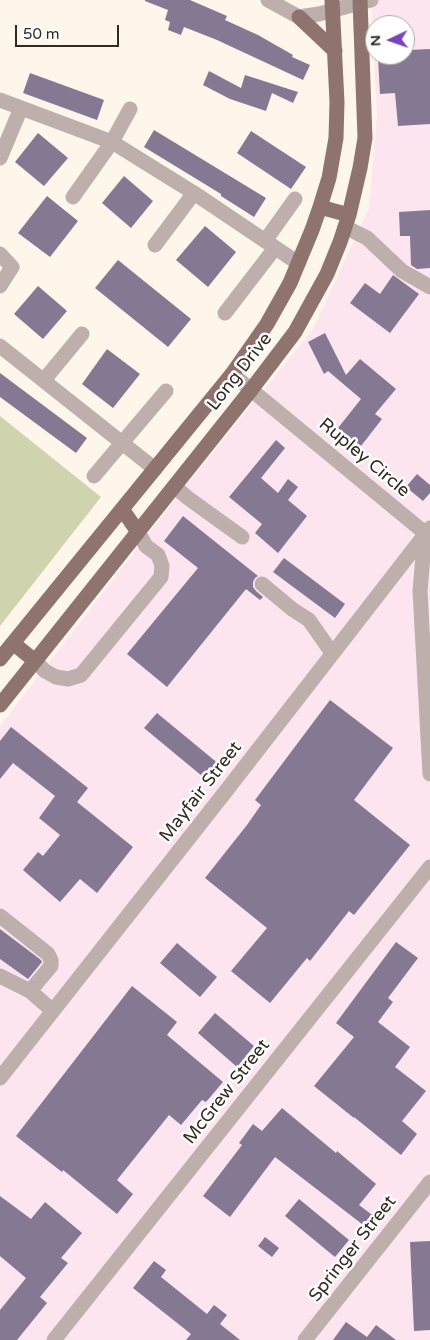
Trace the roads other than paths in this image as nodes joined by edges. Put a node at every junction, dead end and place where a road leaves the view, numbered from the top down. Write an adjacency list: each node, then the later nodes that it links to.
1 (268, 0): 4 (street)
2 (364, 1): 3 (street); 15 (main road, Long Drive)
3 (333, 5): 4 (street); 5 (main road, Long Drive)
4 (299, 17): 5 (main road)
5 (335, 51): 14 (main road, Long Drive)
6 (0, 100): 7 (street)
7 (21, 108): 9 (street); 10 (street)
8 (130, 109): 9 (street)
9 (112, 142): 11 (street); 12 (street)
10 (0, 158)
11 (194, 193): 16 (street); 17 (street)
12 (74, 197)
13 (295, 199): 17 (street)
14 (320, 207): 15 (main road); 19 (main road, Long Drive)
15 (347, 221): 21 (street); 27 (main road, Long Drive)
16 (155, 245)
17 (270, 245): 19 (street); 22 (street)
18 (0, 254): 20 (street)
19 (298, 263): 25 (main road, Long Drive)
20 (0, 286)
21 (430, 287)
22 (225, 312)
23 (82, 334): 26 (street)
24 (0, 346): 26 (street)
25 (232, 374): 27 (street, Rupley Circle); 30 (main road, Long Drive)
26 (44, 380): 29 (street)
27 (251, 390): 32 (main road, Long Drive); 34 (street, Rupley Circle)
28 (166, 391): 29 (street)
29 (122, 443): 30 (street); 31 (street)
30 (155, 469): 33 (main road, Long Drive)
31 (94, 476)
32 (175, 486): 35 (main road, Long Drive); 36 (street)
33 (122, 509): 35 (main road); 38 (main road, Long Drive)
34 (427, 530): 39 (street, Mayfair Street); 43 (street)
35 (138, 532): 41 (main road, Long Drive); 41 (street)
36 (242, 537)
37 (262, 584): 39 (street)
38 (13, 642): 40 (main road, Long Drive); 41 (main road)
39 (332, 653): 48 (street, Mayfair Street)
40 (0, 659)
41 (35, 661): 42 (main road, Long Drive)
42 (0, 705)
43 (430, 774)
44 (430, 867): 51 (street, McGrew Street)
45 (0, 916): 47 (street)
46 (0, 976): 47 (street)
47 (30, 991): 48 (street)
48 (53, 1011): 49 (street, Mayfair Street)
49 (0, 1078)
50 (430, 1182): 52 (street, Springer Street)
51 (54, 1340)
52 (305, 1340)

